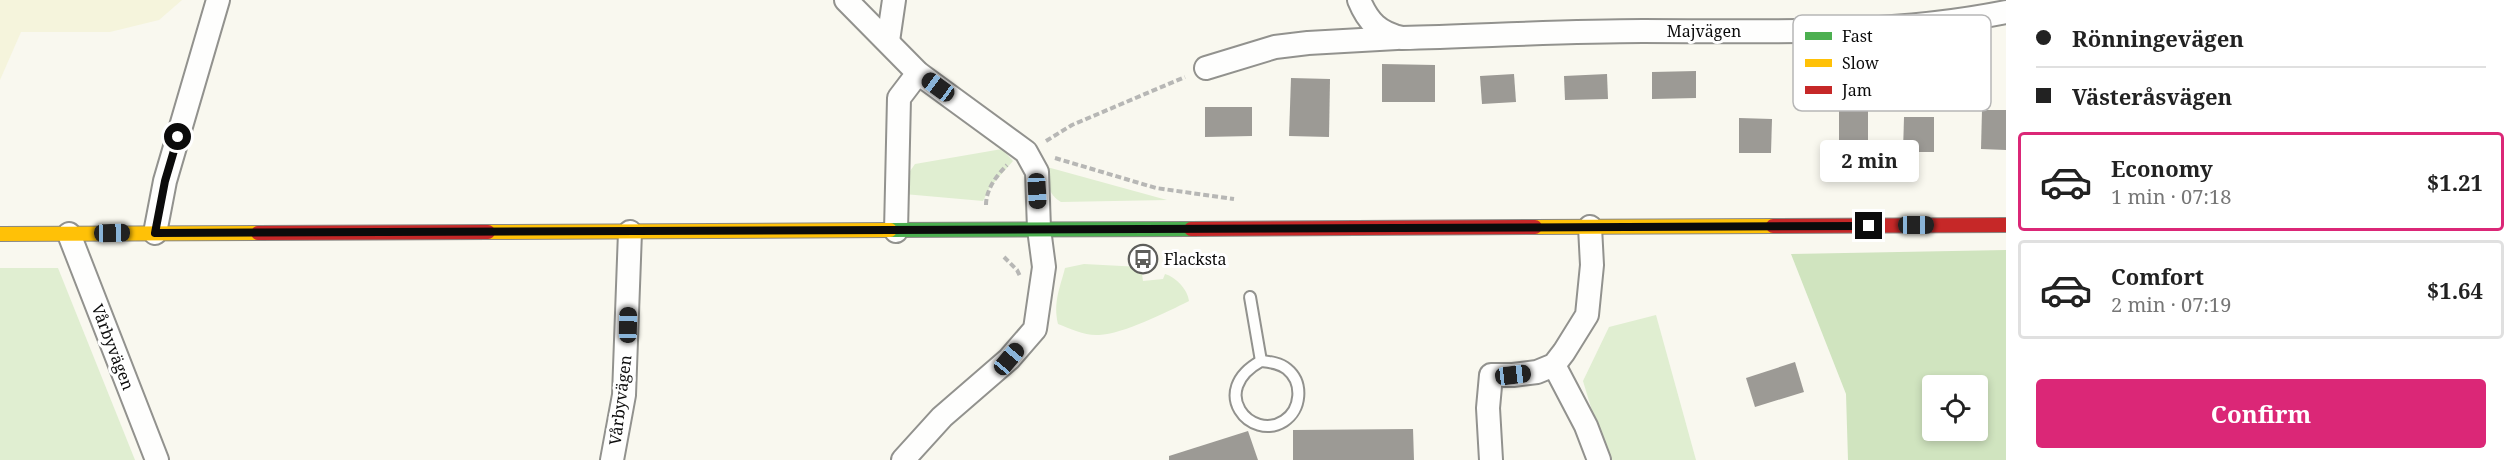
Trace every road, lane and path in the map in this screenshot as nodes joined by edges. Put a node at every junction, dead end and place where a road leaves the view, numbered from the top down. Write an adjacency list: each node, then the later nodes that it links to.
1 (846, 0): 9 (street)
2 (894, 0): 9 (street)
3 (1359, 0): 8 (street, Majvägen)
4 (219, 2): 18 (street)
5 (2006, 12): 6 (street, Majvägen)
6 (1990, 15)
7 (1793, 32): 8 (street, Majvägen)
8 (1402, 38): 10 (street, Majvägen)
9 (888, 41): 11 (street)
10 (1206, 68): 12 (path)
11 (918, 73): 15 (street); 16 (street)
12 (1043, 148)
13 (2006, 225): 14 (street)
14 (1590, 227): 15 (street); 23 (street)
15 (1039, 229): 16 (street); 26 (street)
16 (896, 231): 17 (street)
17 (630, 232): 18 (street); 25 (street, Vårbyvägen)
18 (155, 233): 20 (street)
19 (0, 234): 20 (street)
20 (69, 234): 24 (street, Vårbyvägen)
21 (1250, 297): 22 (lane)
22 (1261, 361): 22 (lane)
23 (1554, 365): 27 (street); 28 (street)
24 (157, 460)
25 (612, 460)
26 (903, 460)
27 (1491, 460)
28 (1599, 460)

